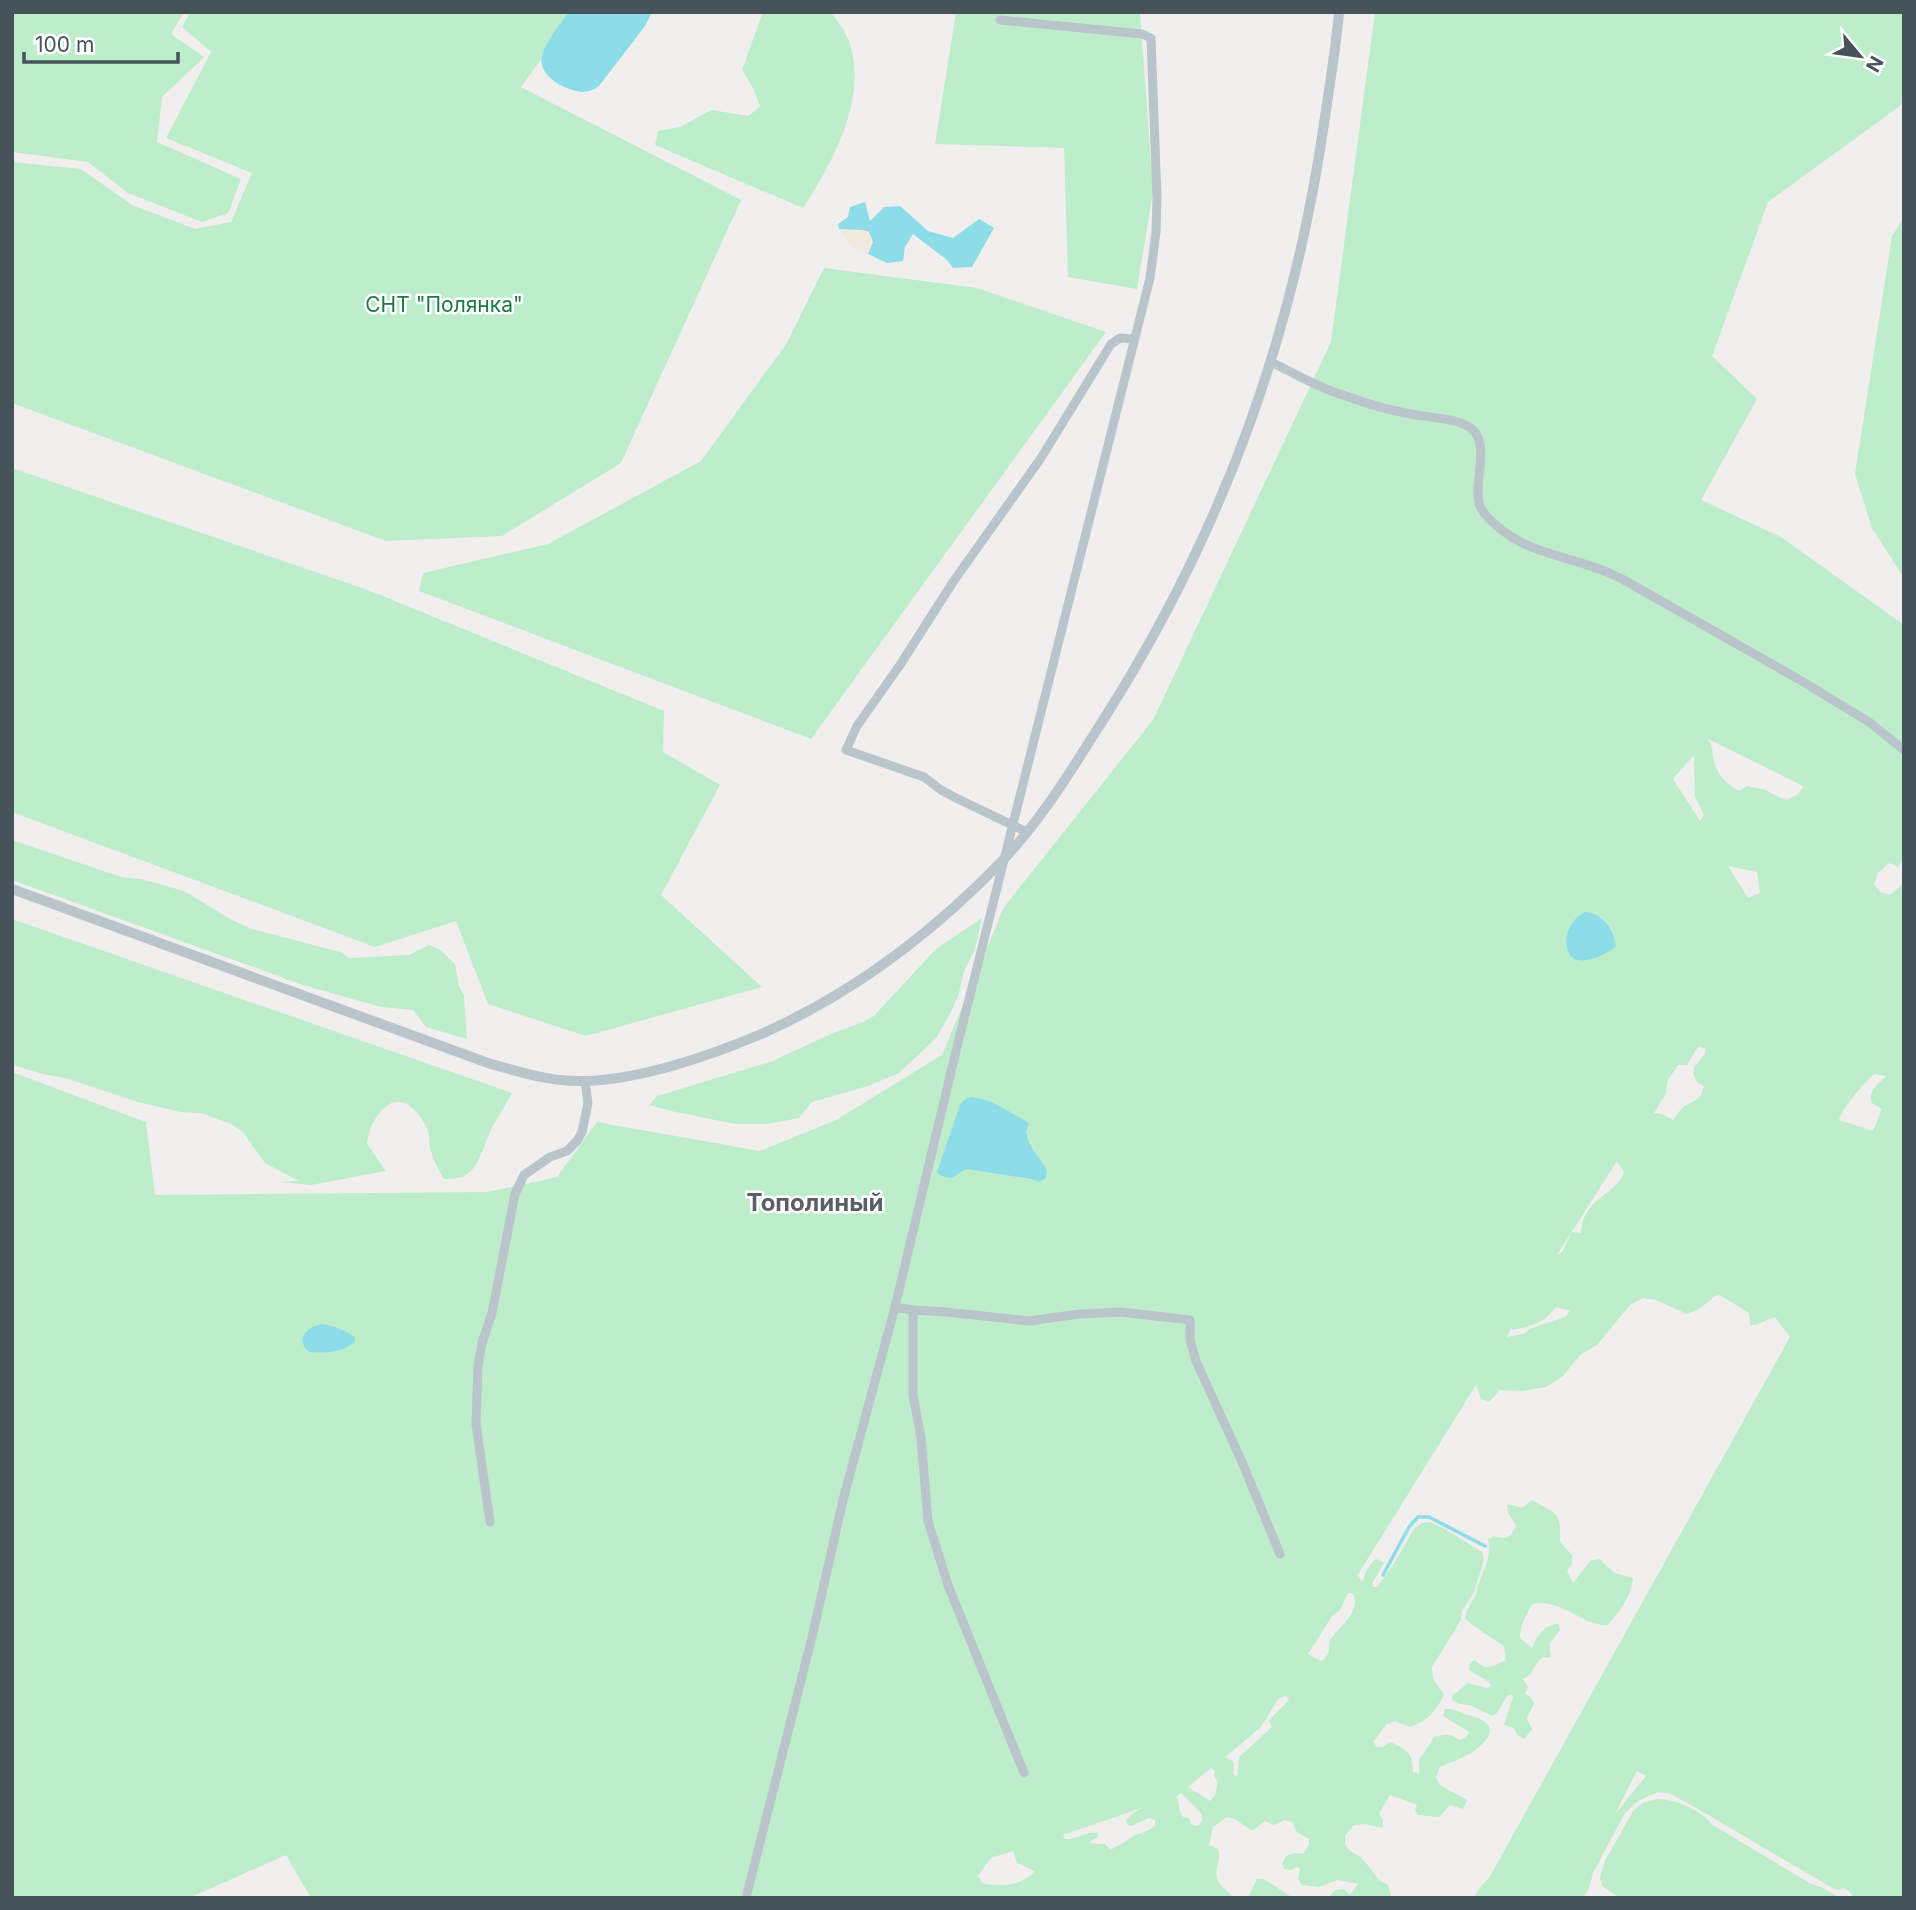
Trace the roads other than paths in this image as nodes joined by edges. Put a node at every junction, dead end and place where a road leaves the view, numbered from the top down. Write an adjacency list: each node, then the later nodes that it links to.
1 (1339, 12): 4 (street)
2 (1000, 20): 3 (street)
3 (1135, 339): 6 (street); 6 (street)
4 (1271, 362): 5 (street); 7 (street)
5 (1904, 750)
6 (1014, 825): 7 (street); 8 (street)
7 (1027, 832): 8 (street)
8 (1005, 857): 10 (street); 11 (street)
9 (12, 889): 10 (street)
10 (585, 1082): 13 (street)
11 (895, 1307): 12 (street); 16 (street)
12 (913, 1310): 14 (street); 15 (street)
13 (490, 1522)
14 (1280, 1554)
15 (1024, 1773)
16 (746, 1898)

